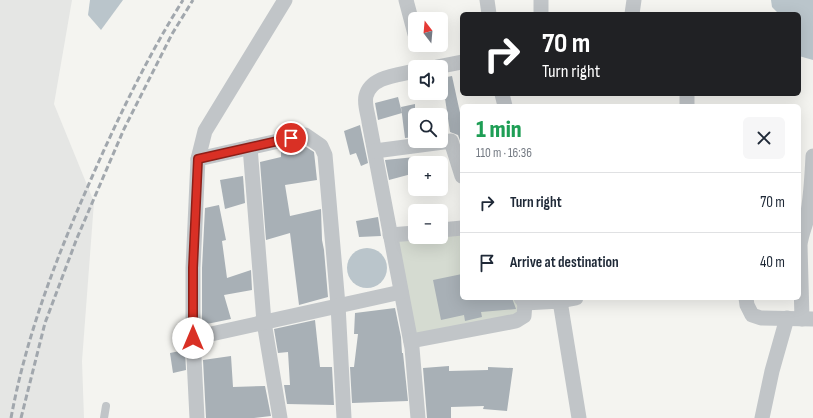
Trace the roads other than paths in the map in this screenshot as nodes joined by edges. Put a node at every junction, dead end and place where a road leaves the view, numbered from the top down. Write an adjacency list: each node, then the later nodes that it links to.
1 (285, 0): 16 (street)
2 (406, 0): 6 (street)
3 (487, 0): 7 (street)
4 (541, 0): 8 (street)
5 (634, 0): 9 (street)
6 (409, 12)
7 (489, 12)
8 (541, 12)
9 (632, 12)
10 (460, 62): 11 (street)
11 (448, 65)
12 (408, 73): 14 (street)
13 (250, 147): 16 (street); 28 (street); 31 (street)
14 (375, 151): 17 (street); 21 (street)
15 (813, 156): 22 (street)
16 (198, 159): 32 (street)
17 (460, 170)
18 (460, 228): 19 (street)
19 (448, 229)
20 (408, 234): 21 (street)
21 (390, 235): 24 (street)
22 (801, 235)
23 (801, 256): 30 (street)
24 (401, 292): 28 (street); 33 (street)
25 (523, 300): 26 (street); 33 (street)
26 (560, 300): 40 (street)
27 (746, 300): 29 (street)
28 (338, 306): 31 (street); 38 (street)
29 (787, 318): 30 (street); 41 (street)
30 (807, 319)
31 (264, 322): 32 (street); 37 (street)
32 (193, 338): 36 (street)
33 (411, 341): 39 (street)
34 (106, 406): 35 (lane)
35 (104, 418)
36 (197, 418)
37 (280, 418)
38 (344, 418)
39 (418, 418)
40 (579, 418)
41 (762, 418)

